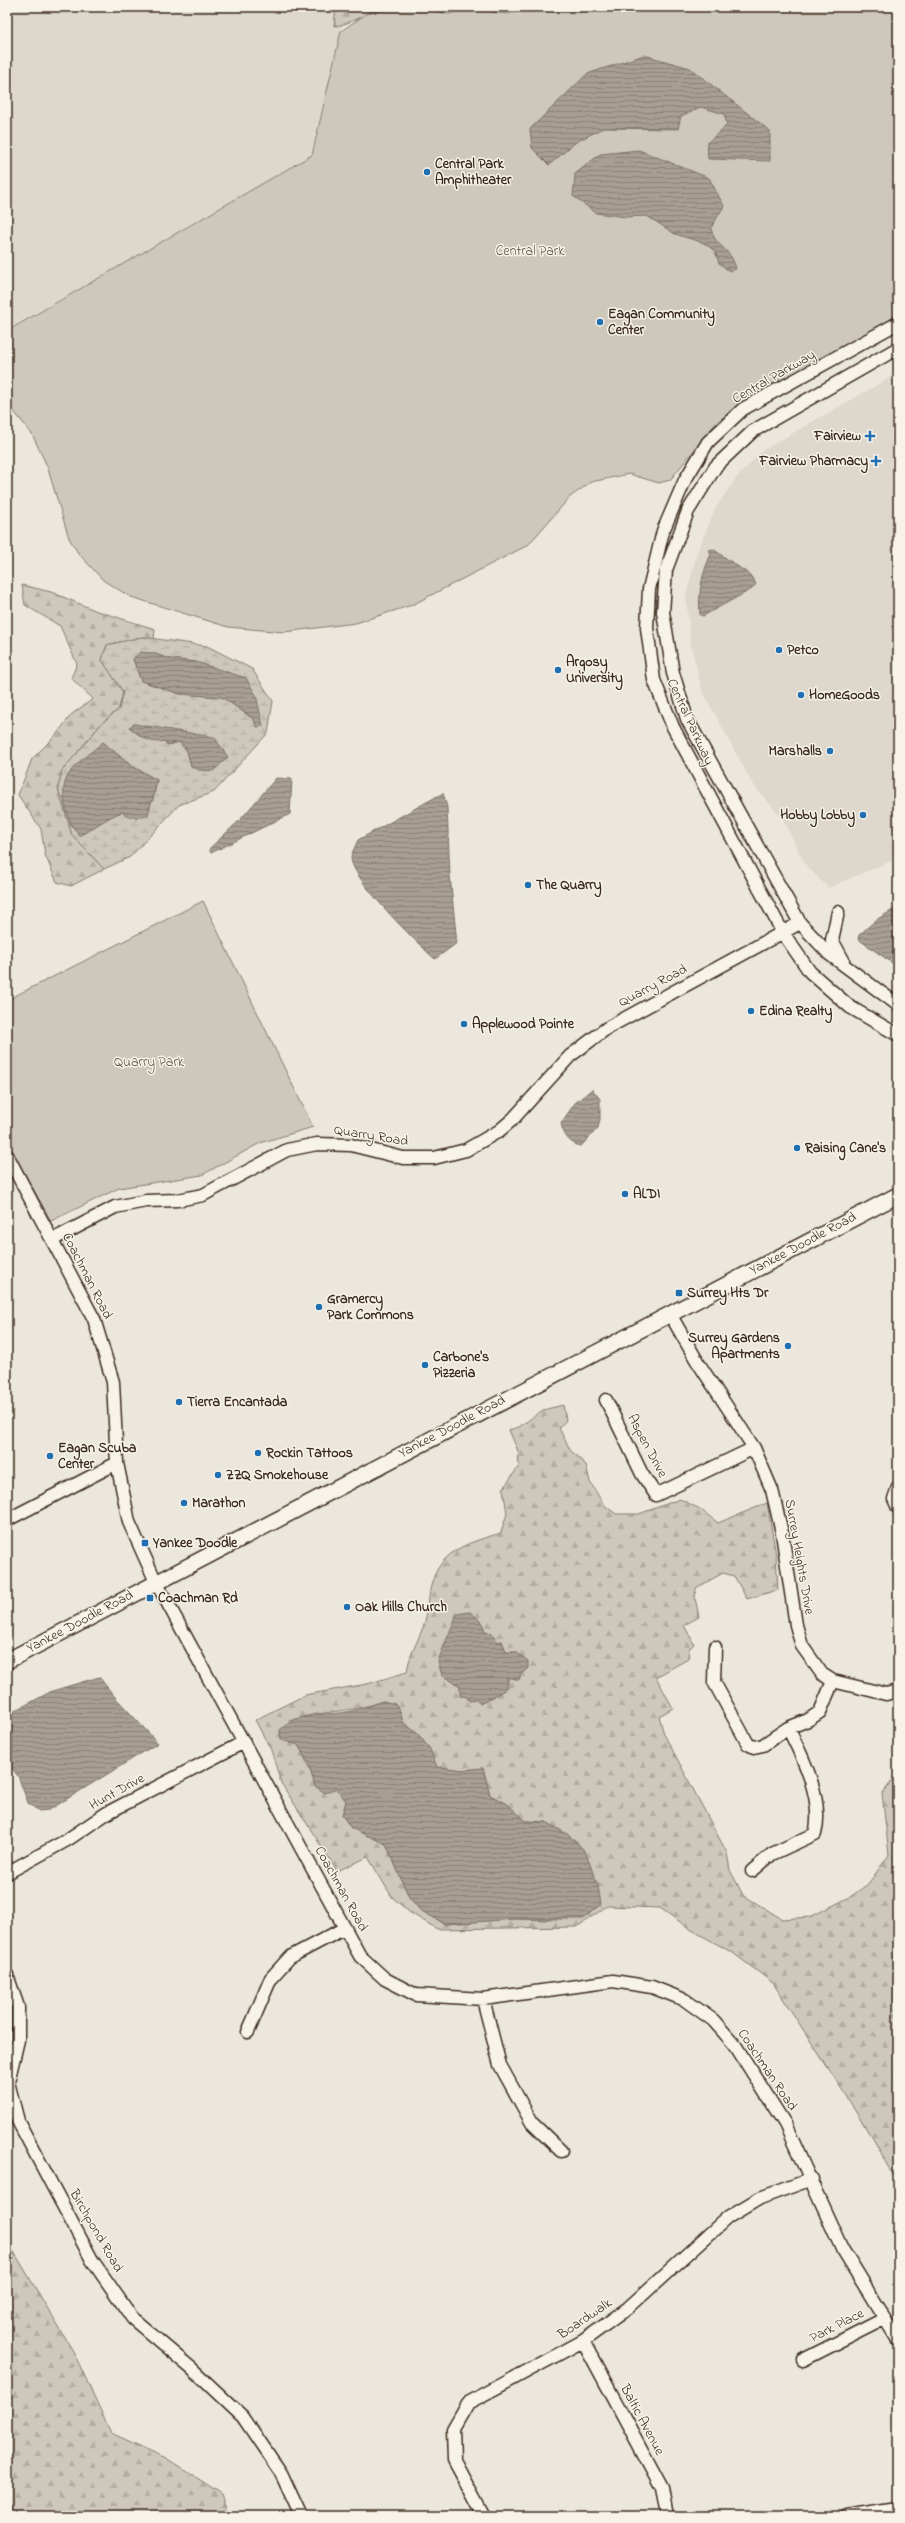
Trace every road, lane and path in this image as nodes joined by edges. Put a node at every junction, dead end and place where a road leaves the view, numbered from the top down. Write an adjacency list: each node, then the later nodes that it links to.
1 (898, 323): 5 (street, Central Parkway)
2 (898, 348): 4 (street, Central Parkway)
3 (838, 912): 6 (street)
4 (800, 923): 5 (street, Quarry Road); 6 (street, Central Parkway)
5 (783, 933): 8 (street, Central Parkway); 11 (street, Quarry Road)
6 (848, 967): 7 (street, Central Parkway)
7 (898, 1005)
8 (898, 1035)
9 (7, 1155): 11 (street, Coachman Road)
10 (898, 1195): 12 (main road, Yankee Doodle Road)
11 (52, 1240): 15 (street, Coachman Road)
12 (670, 1314): 14 (street, Surrey Heights Drive); 19 (main road, Yankee Doodle Road)
13 (606, 1400): 14 (street, Aspen Drive)
14 (754, 1448): 22 (street, Surrey Heights Drive)
15 (117, 1463): 18 (street); 19 (street, Coachman Road)
16 (898, 1487): 17 (street)
17 (898, 1508)
18 (7, 1520)
19 (156, 1582): 21 (main road, Yankee Doodle Road); 25 (street, Coachman Road)
20 (715, 1647): 24 (street)
21 (7, 1661)
22 (833, 1681): 23 (street, Surrey Heights Drive); 24 (street)
23 (898, 1691)
24 (788, 1728): 26 (street)
25 (244, 1742): 27 (street, Hunt Drive); 28 (street, Coachman Road)
26 (752, 1871)
27 (7, 1873)
28 (345, 1928): 30 (street, Coachman Road); 31 (street)
29 (7, 1975): 39 (street, Birchpond Road)
30 (483, 1999): 32 (street); 33 (street, Coachman Road)
31 (248, 2032)
32 (561, 2151)
33 (812, 2179): 34 (street, Coachman Road); 36 (street, Boardwalk)
34 (884, 2319): 35 (street, Coachman Road); 37 (street, Park Place)
35 (898, 2340)
36 (583, 2341): 40 (street, Boardwalk); 41 (street, Baltic Avenue)
37 (803, 2360)
38 (898, 2508): 42 (street)
39 (301, 2516)
40 (484, 2516)
41 (667, 2516)
42 (847, 2516)

